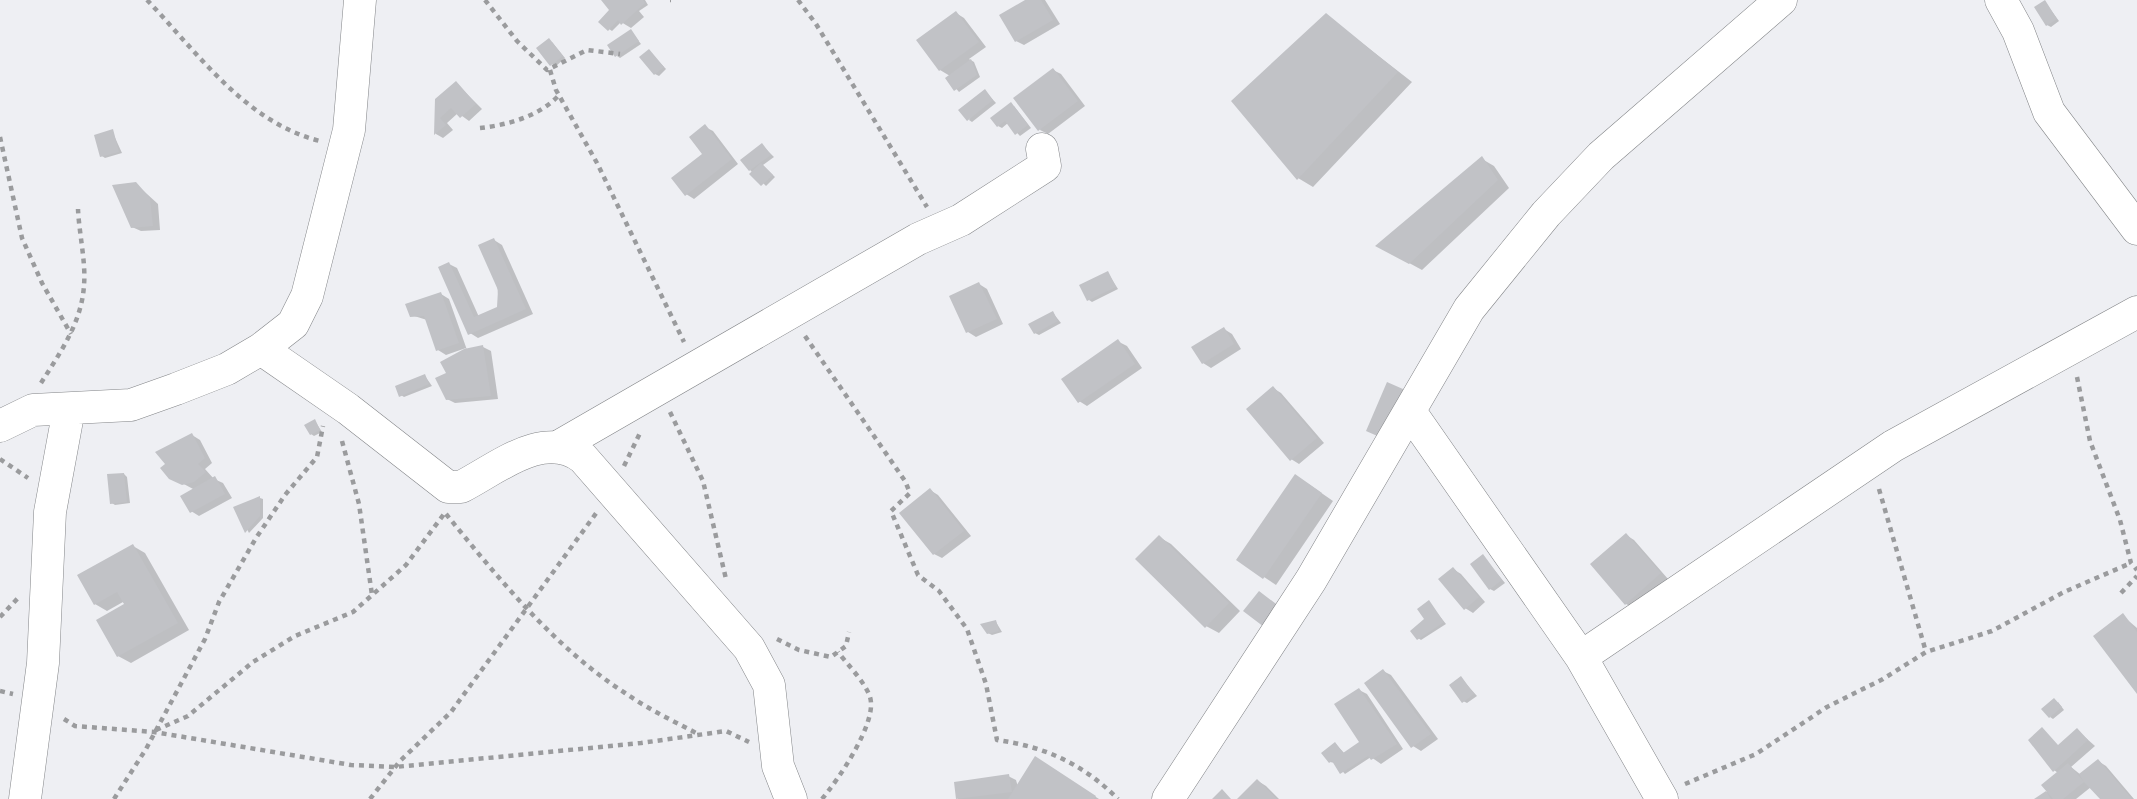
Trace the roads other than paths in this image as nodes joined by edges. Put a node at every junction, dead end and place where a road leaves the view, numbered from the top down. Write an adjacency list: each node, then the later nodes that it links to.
1 (360, 0): 7 (street)
2 (1781, 0): 9 (street)
3 (2001, 0): 5 (street)
4 (1042, 149): 11 (street)
5 (2137, 229)
6 (2137, 312): 12 (street)
7 (261, 349): 8 (street); 11 (street)
8 (69, 410): 10 (street); 14 (street)
9 (1411, 413): 12 (street); 16 (street)
10 (9, 421)
11 (561, 445): 15 (street)
12 (1581, 657): 13 (street)
13 (1661, 797)
14 (25, 799)
15 (791, 799)
16 (1168, 799)

